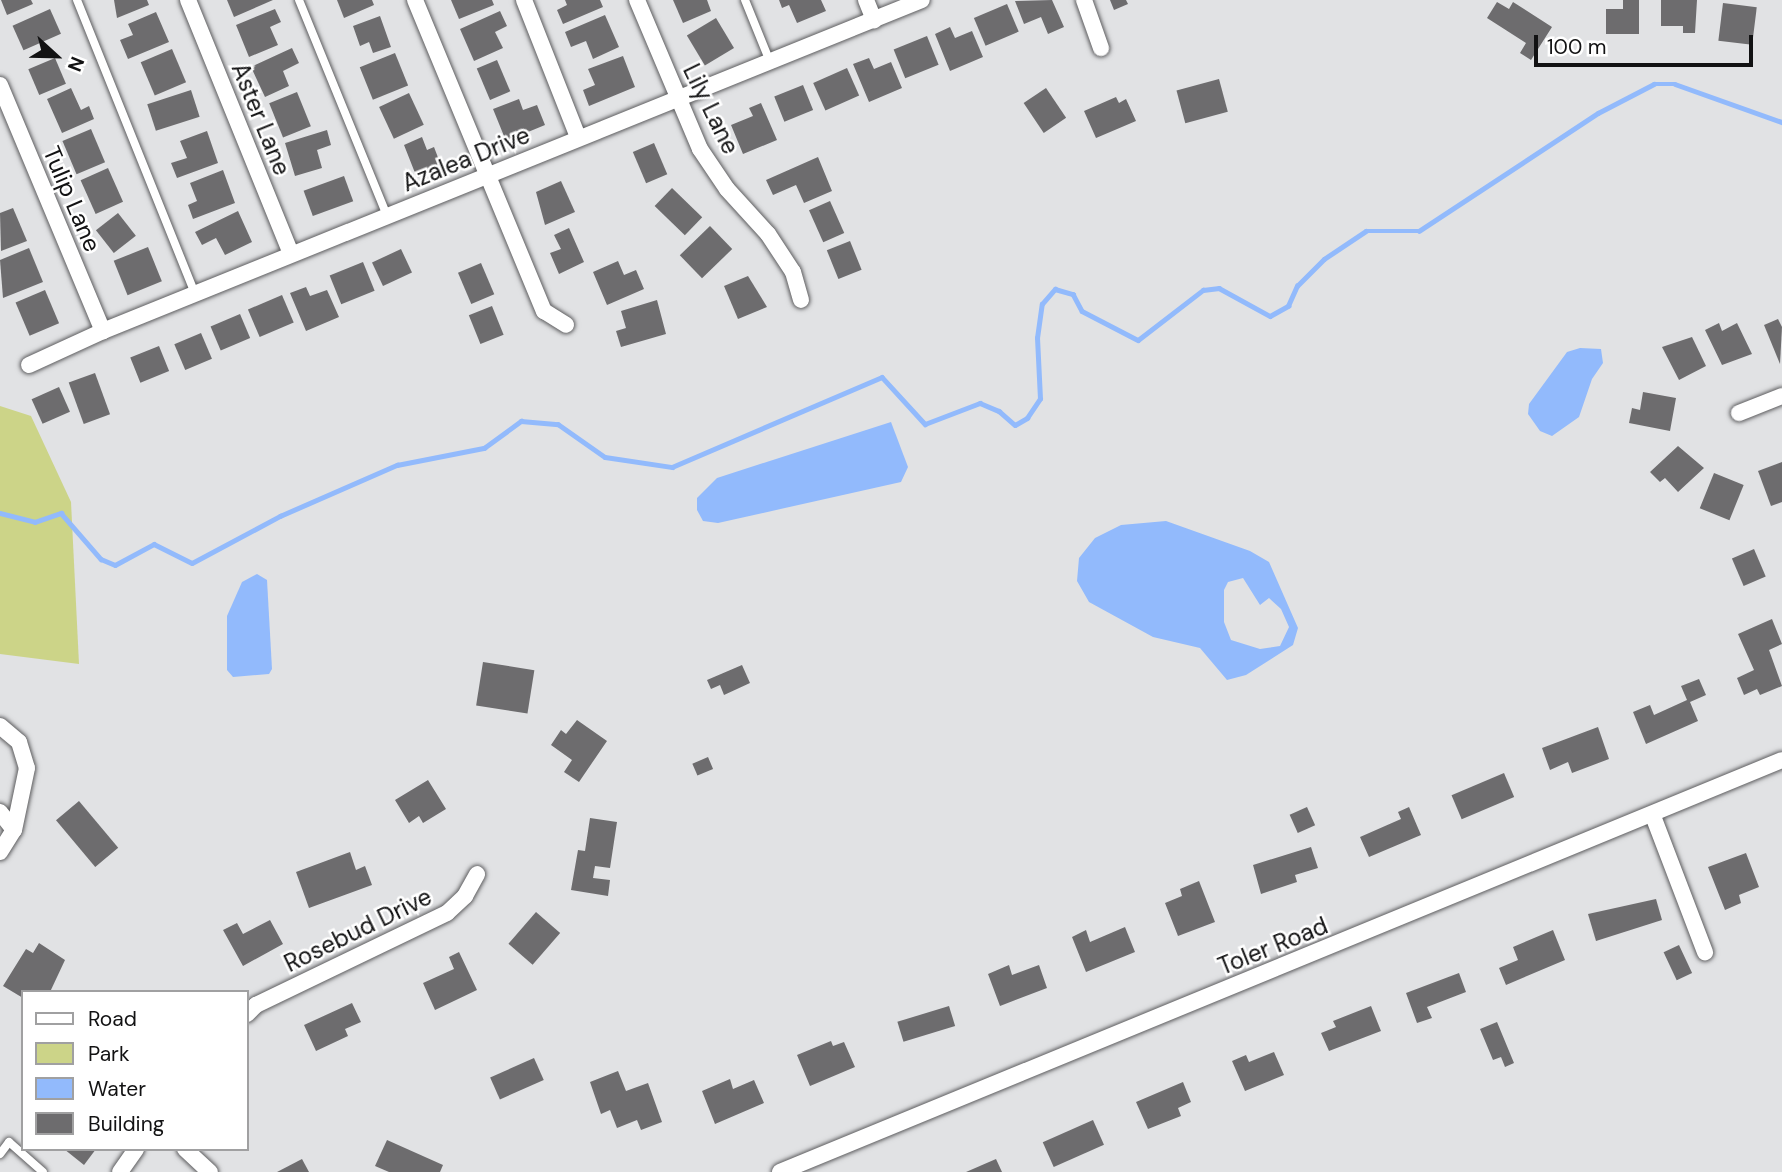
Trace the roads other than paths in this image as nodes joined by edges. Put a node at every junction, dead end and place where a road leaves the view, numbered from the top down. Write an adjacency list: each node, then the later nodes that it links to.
1 (77, 0): 20 (lane)
2 (188, 0): 19 (street, Aster Lane)
3 (299, 0): 18 (lane)
4 (415, 0): 17 (street)
5 (524, 0): 16 (street)
6 (637, 0): 15 (street, Lily Lane)
7 (745, 0): 13 (lane)
8 (866, 0): 11 (street)
9 (922, 0): 11 (street, Azalea Drive)
10 (1084, 0): 12 (street)
11 (874, 20): 13 (street, Azalea Drive)
12 (1101, 48)
13 (771, 63): 15 (street, Azalea Drive)
14 (0, 85): 23 (street, Tulip Lane)
15 (678, 101): 16 (street, Azalea Drive); 21 (street, Lily Lane)
16 (578, 137): 17 (street, Azalea Drive)
17 (488, 176): 18 (street, Azalea Drive); 22 (street)
18 (387, 216): 19 (street, Azalea Drive)
19 (291, 254): 20 (street, Azalea Drive)
20 (195, 293): 23 (street, Azalea Drive)
21 (801, 300)
22 (566, 325)
23 (103, 331): 24 (street, Azalea Drive)
24 (29, 365)
25 (1782, 396): 26 (street)
26 (1740, 413)
27 (0, 726): 31 (street)
28 (1782, 760): 30 (street, Toler Road)
29 (0, 812): 31 (street)
30 (1653, 816): 34 (street); 42 (street, Toler Road)
31 (14, 830): 32 (street)
32 (0, 852)
33 (477, 874): 35 (street, Rosebud Drive)
34 (1705, 952)
35 (248, 1013)
36 (135, 1151): 40 (street)
37 (186, 1151): 41 (street)
38 (0, 1154): 39 (lane)
39 (43, 1172)
40 (120, 1172)
41 (210, 1172)
42 (780, 1172)

